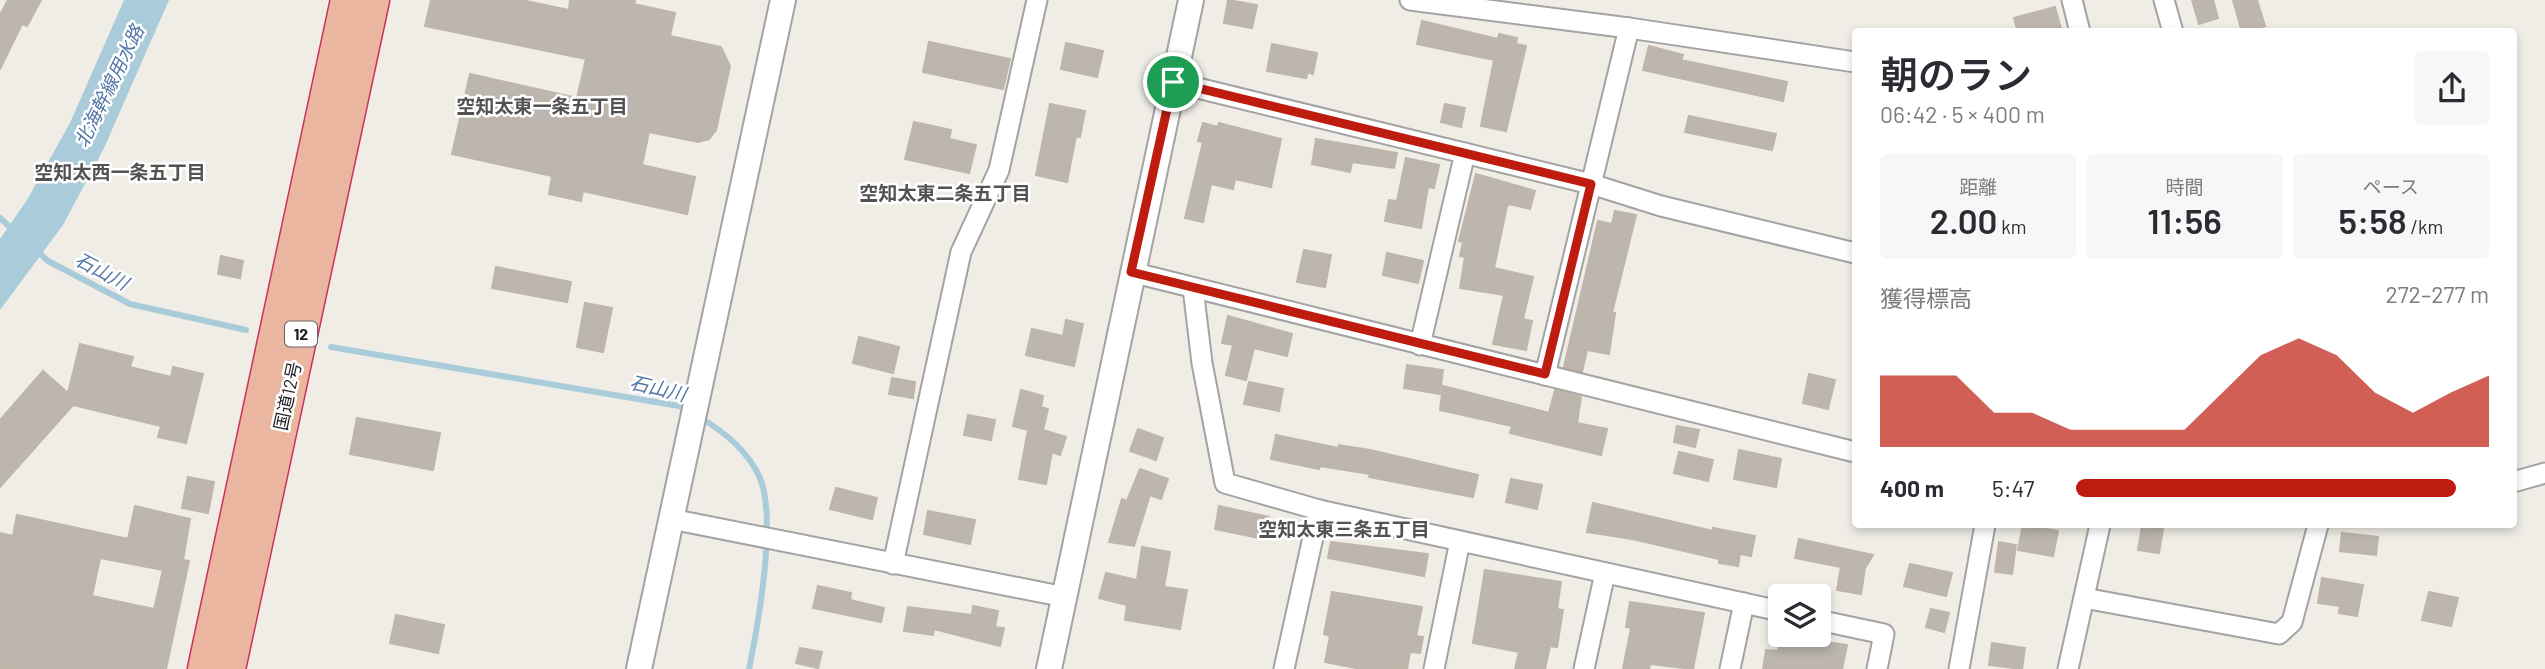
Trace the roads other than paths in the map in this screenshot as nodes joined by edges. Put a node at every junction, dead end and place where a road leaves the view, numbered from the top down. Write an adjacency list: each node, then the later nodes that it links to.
1 (347, 0): 37 (highway, 国道12号 / 12)
2 (373, 0): 38 (highway, 国道12号 / 12)
3 (783, 0): 25 (street)
4 (1037, 0): 30 (street)
5 (1191, 0): 13 (street)
6 (1410, 0): 9 (street)
7 (2072, 0): 10 (street)
8 (2164, 0): 11 (street)
9 (1629, 28): 12 (street); 15 (street)
10 (2079, 28)
11 (2172, 28)
12 (1852, 62)
13 (1173, 82): 14 (street); 17 (street)
14 (1465, 153): 15 (street); 19 (street)
15 (1591, 184): 16 (street); 20 (street)
16 (1852, 252)
17 (1131, 272): 18 (street); 32 (street)
18 (1193, 288): 19 (street); 24 (street)
19 (1419, 345): 20 (street)
20 (1545, 374): 21 (street)
21 (1852, 451)
22 (2545, 473): 23 (street)
23 (2517, 481)
24 (1319, 510): 29 (street); 41 (street)
25 (671, 519): 30 (street); 39 (street)
26 (1984, 528): 46 (street)
27 (2099, 528): 33 (street)
28 (2317, 528): 33 (street)
29 (1460, 541): 31 (street); 42 (street)
30 (894, 564): 32 (street)
31 (1605, 573): 34 (street); 43 (street)
32 (1065, 597): 40 (street)
33 (2084, 598): 47 (street)
34 (1744, 603): 35 (street); 44 (street)
35 (1768, 608)
36 (1831, 623): 45 (street)
37 (204, 669)
38 (229, 669)
39 (639, 669)
40 (1049, 669)
41 (1284, 669)
42 (1434, 669)
43 (1584, 669)
44 (1730, 669)
45 (1877, 669)
46 (1959, 669)
47 (2068, 669)

